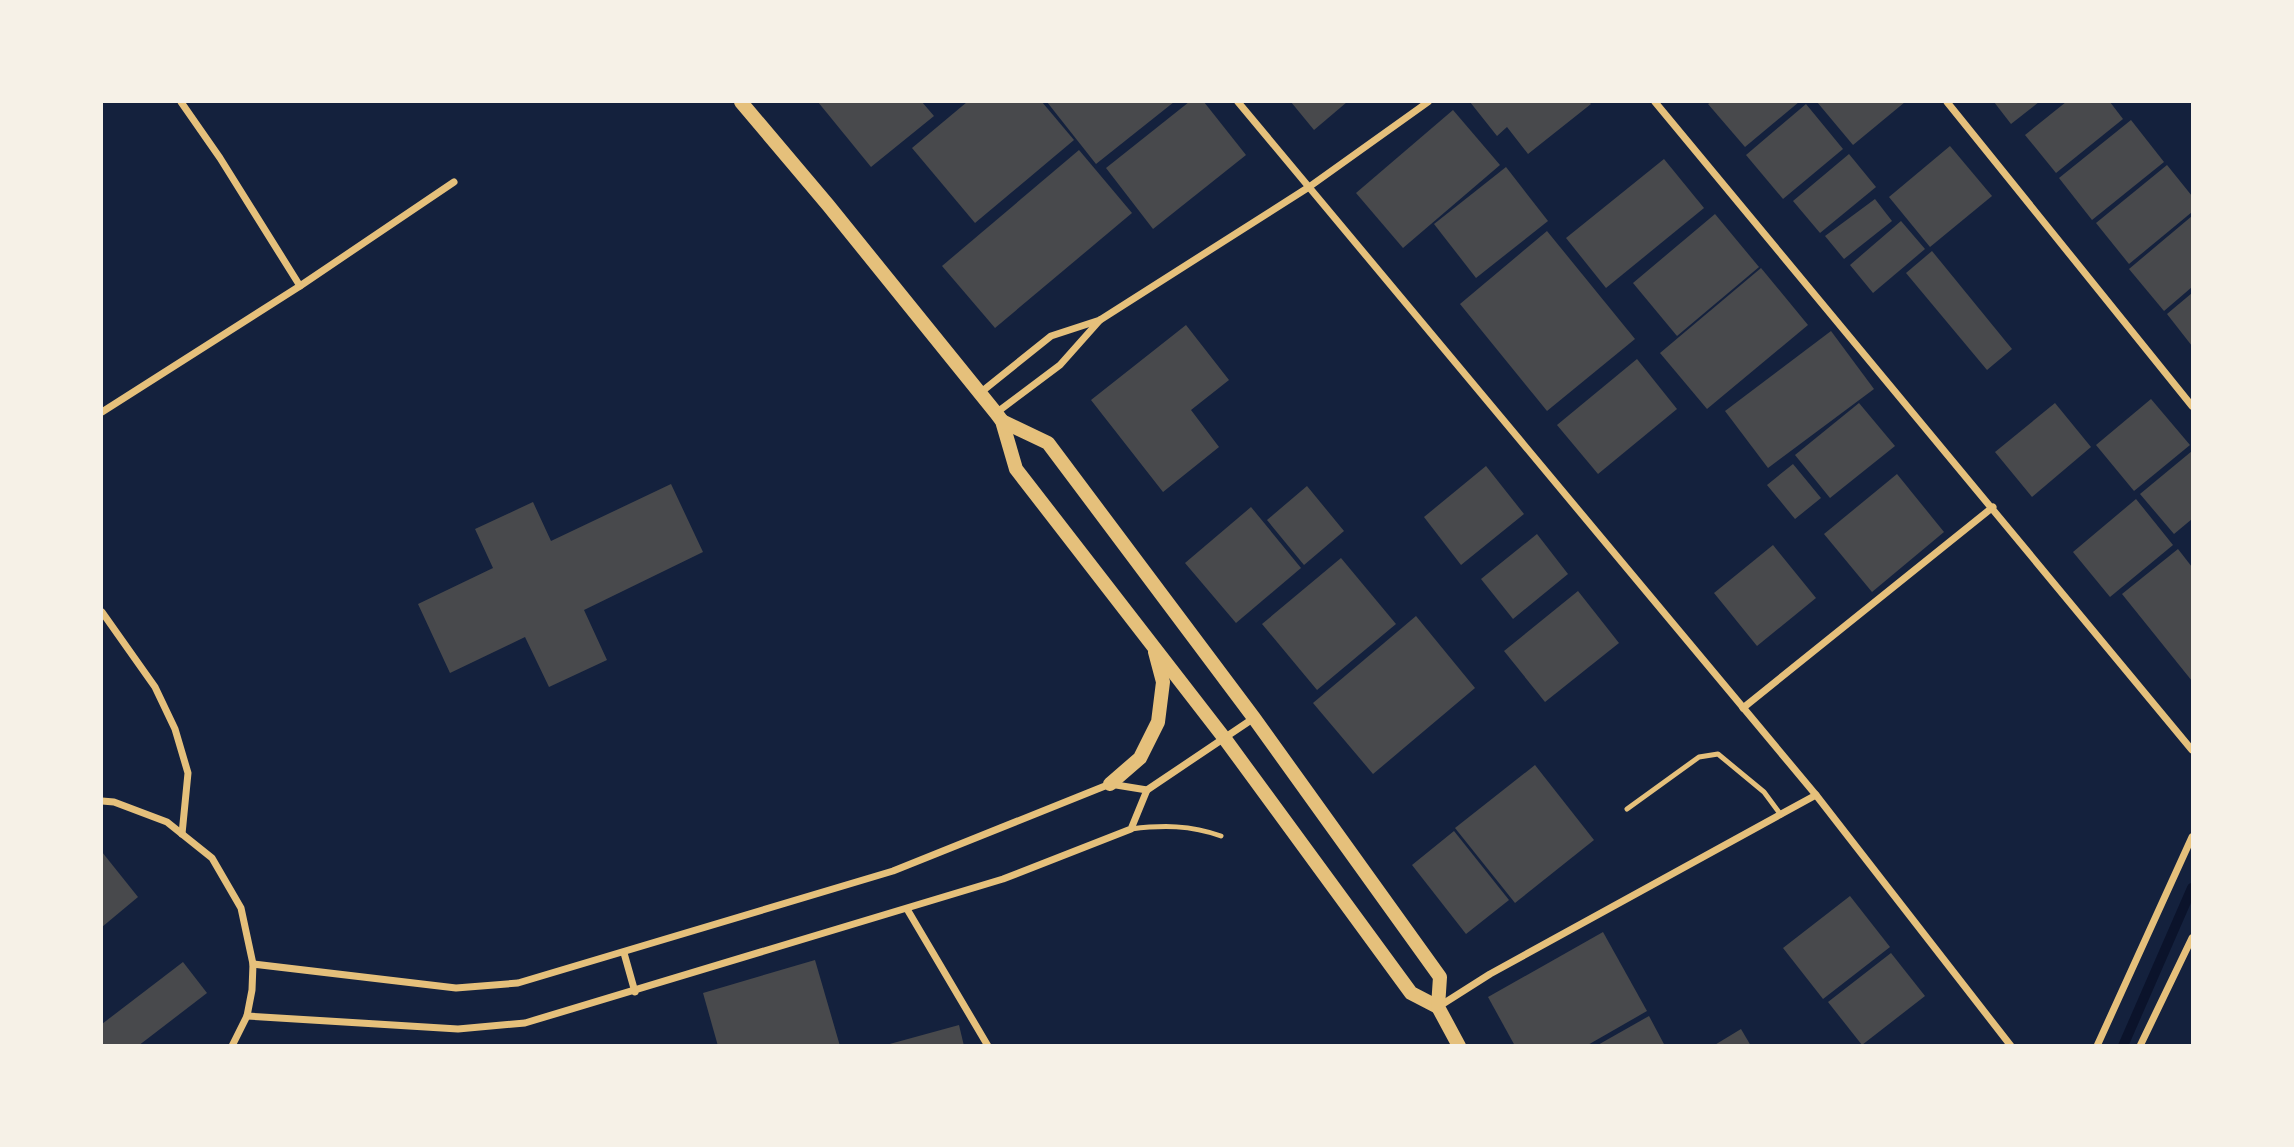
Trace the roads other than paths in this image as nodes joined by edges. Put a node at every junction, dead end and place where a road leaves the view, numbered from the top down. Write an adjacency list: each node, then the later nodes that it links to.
1 (181, 102): 9 (street)
2 (741, 102): 11 (main road)
3 (1238, 102): 8 (street)
4 (1428, 102): 8 (street)
5 (1655, 102): 15 (street)
6 (1947, 102): 12 (street)
7 (454, 182): 9 (street)
8 (1308, 187): 10 (street); 18 (street)
9 (300, 286): 13 (street)
10 (1100, 320): 11 (street); 14 (street)
11 (980, 393): 14 (main road)
12 (2193, 406)
13 (102, 412)
14 (999, 417): 17 (main road); 19 (main road)
15 (1993, 507): 18 (street); 21 (street)
16 (102, 612): 29 (street)
17 (1153, 644): 20 (main road); 22 (main road)
18 (1743, 708): 24 (street)
19 (1254, 718): 20 (street); 37 (main road)
20 (1225, 739): 23 (street); 37 (main road)
21 (2193, 750)
22 (1110, 784): 23 (street); 34 (street)
23 (1147, 790): 28 (street)
24 (1816, 795): 27 (street); 42 (street)
25 (102, 802): 29 (street)
26 (1627, 809): 27 (lane)
27 (1781, 815): 37 (street)
28 (1130, 829): 30 (lane); 32 (street)
29 (182, 834): 35 (street)
30 (1221, 836)
31 (2193, 837): 43 (street)
32 (908, 908): 36 (street); 40 (street)
33 (2193, 938): 44 (street)
34 (624, 953): 35 (street); 36 (street)
35 (253, 964): 38 (street)
36 (635, 992): 38 (street)
37 (1438, 1007): 41 (main road)
38 (247, 1016): 39 (street)
39 (232, 1045)
40 (988, 1045)
41 (1459, 1045)
42 (2011, 1045)
43 (2097, 1045)
44 (2140, 1045)

